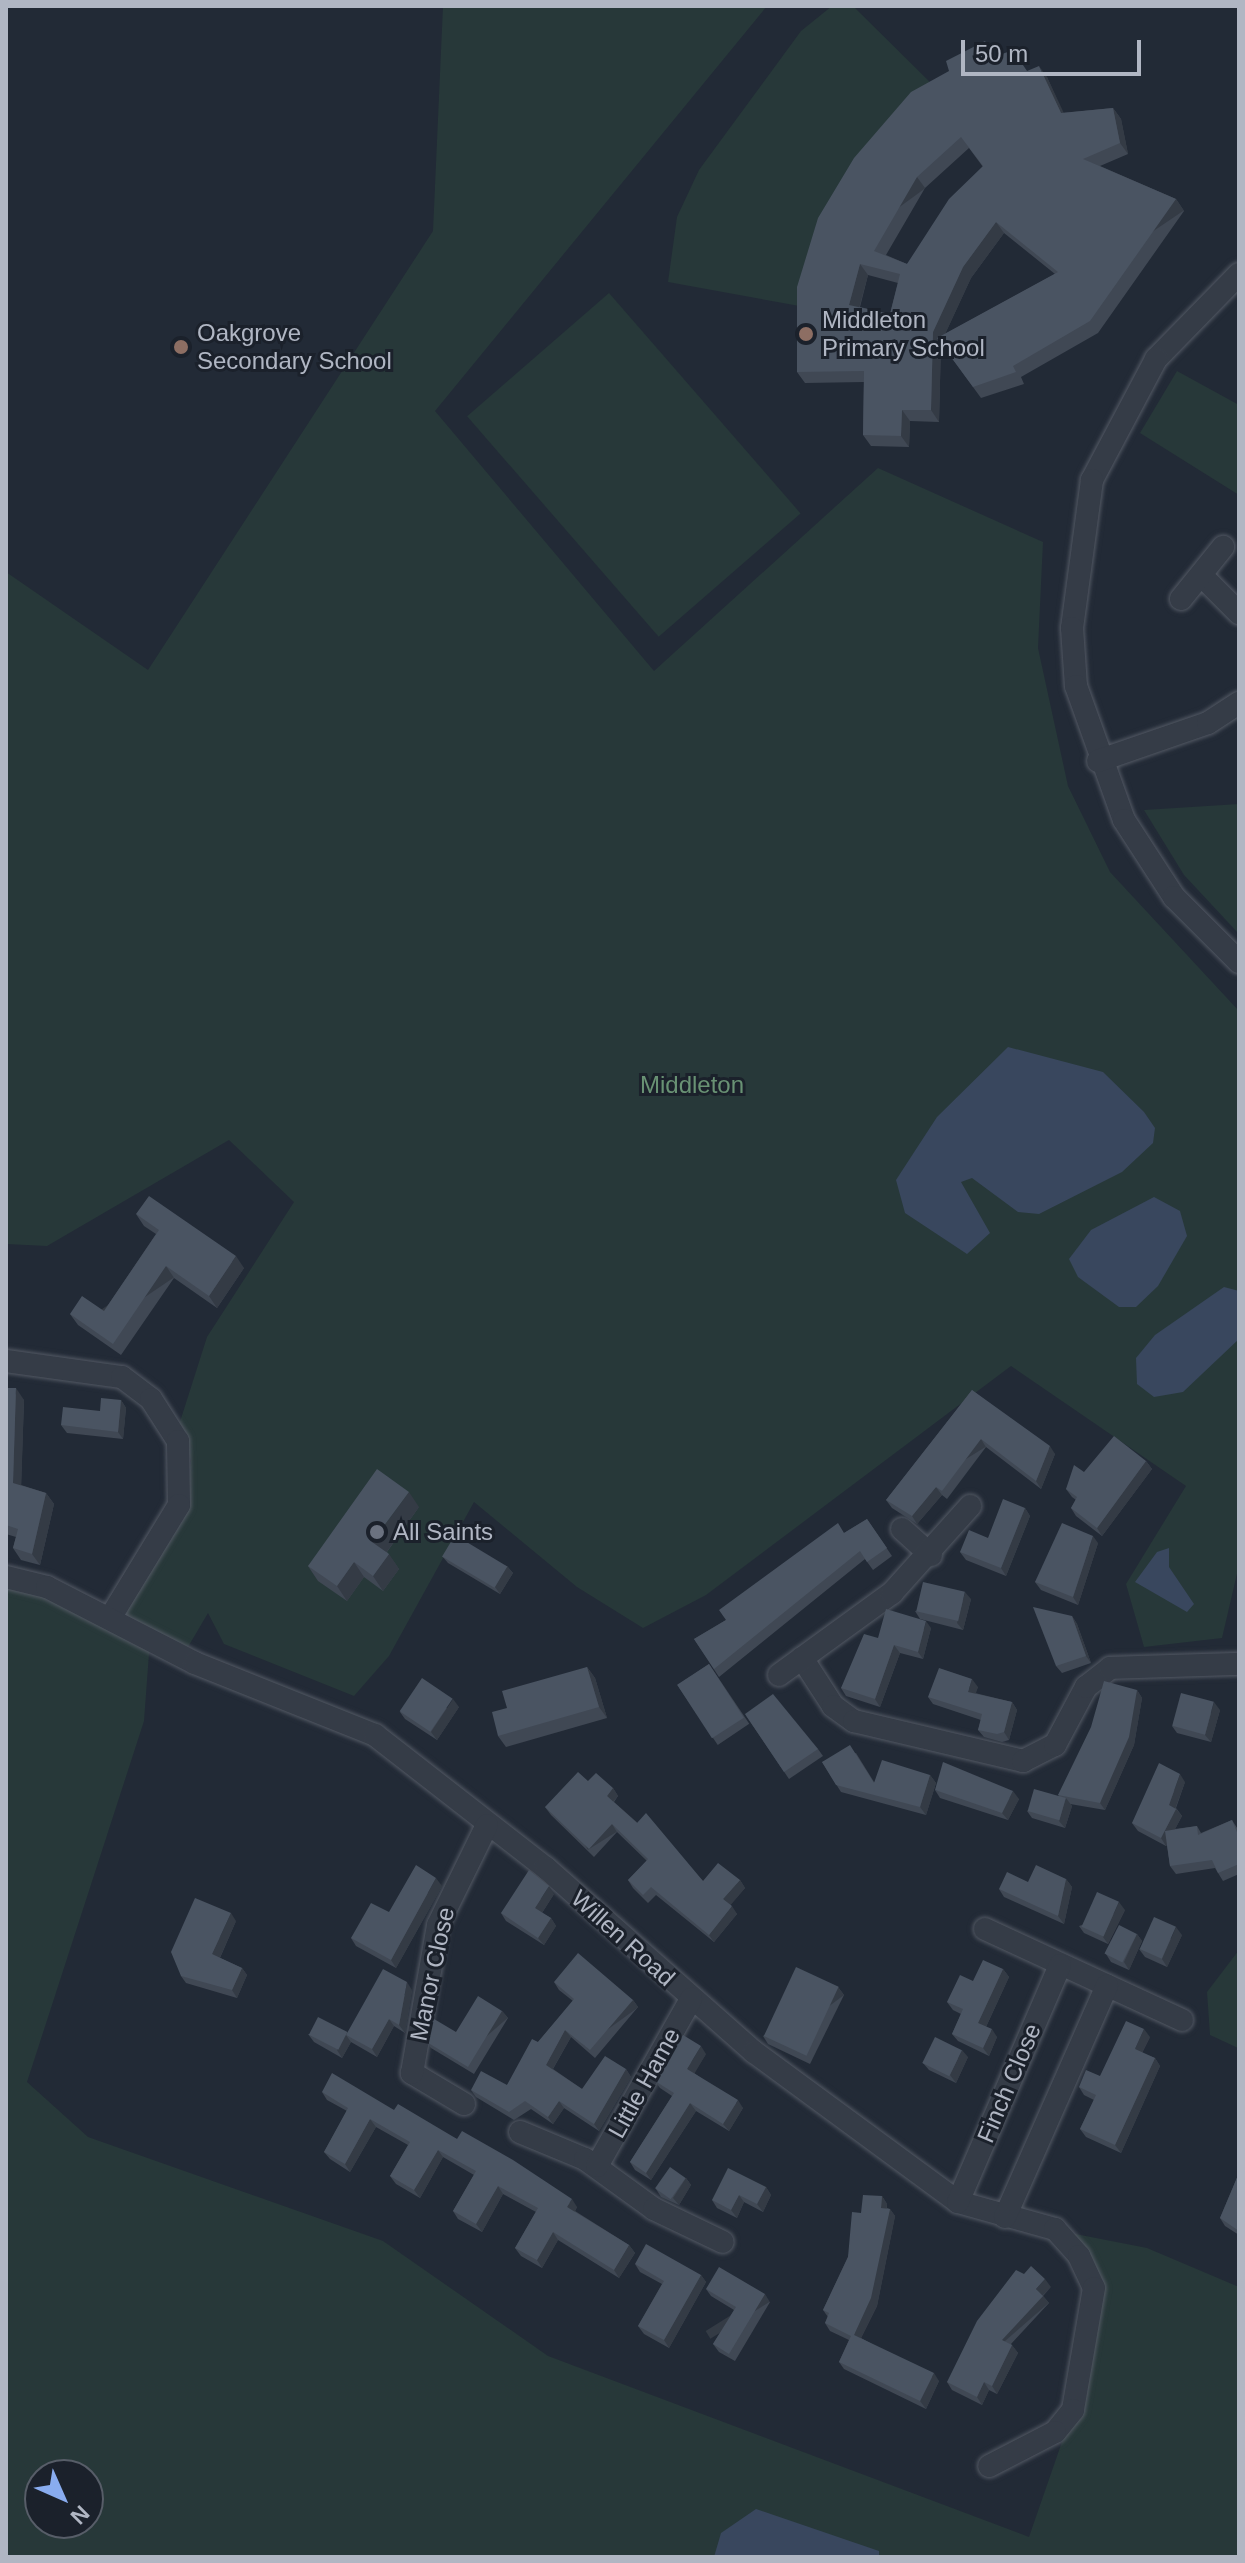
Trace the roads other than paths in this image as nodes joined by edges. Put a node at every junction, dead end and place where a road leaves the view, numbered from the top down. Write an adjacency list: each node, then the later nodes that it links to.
1 (1239, 274): 7 (street)
2 (1223, 547): 3 (street)
3 (1201, 575): 4 (street); 5 (street)
4 (1181, 599)
5 (1239, 613)
6 (1239, 703): 7 (street)
7 (1098, 761): 8 (street)
8 (1239, 962)
9 (6, 1361): 14 (street)
10 (970, 1506): 12 (street)
11 (902, 1529): 12 (street)
12 (931, 1555): 15 (street)
13 (6, 1577): 14 (street, Willen Road)
14 (110, 1618): 18 (street, Willen Road)
15 (802, 1658): 16 (street); 17 (street)
16 (1239, 1664)
17 (779, 1675)
18 (487, 1825): 22 (street, Willen Road); 24 (street, Manor Close)
19 (985, 1929): 20 (street)
20 (1060, 1965): 21 (street); 27 (street, Finch Close)
21 (1107, 1986): 23 (street); 28 (street, Finch Close)
22 (691, 1999): 26 (street, Little Hame); 27 (street, Willen Road)
23 (1182, 2020)
24 (464, 2104)
25 (520, 2132): 26 (street, Little Hame)
26 (597, 2166): 29 (street, Little Hame)
27 (958, 2202): 28 (street, Willen Road)
28 (1005, 2217): 30 (street, Willen Road)
29 (723, 2242)
30 (989, 2466)

